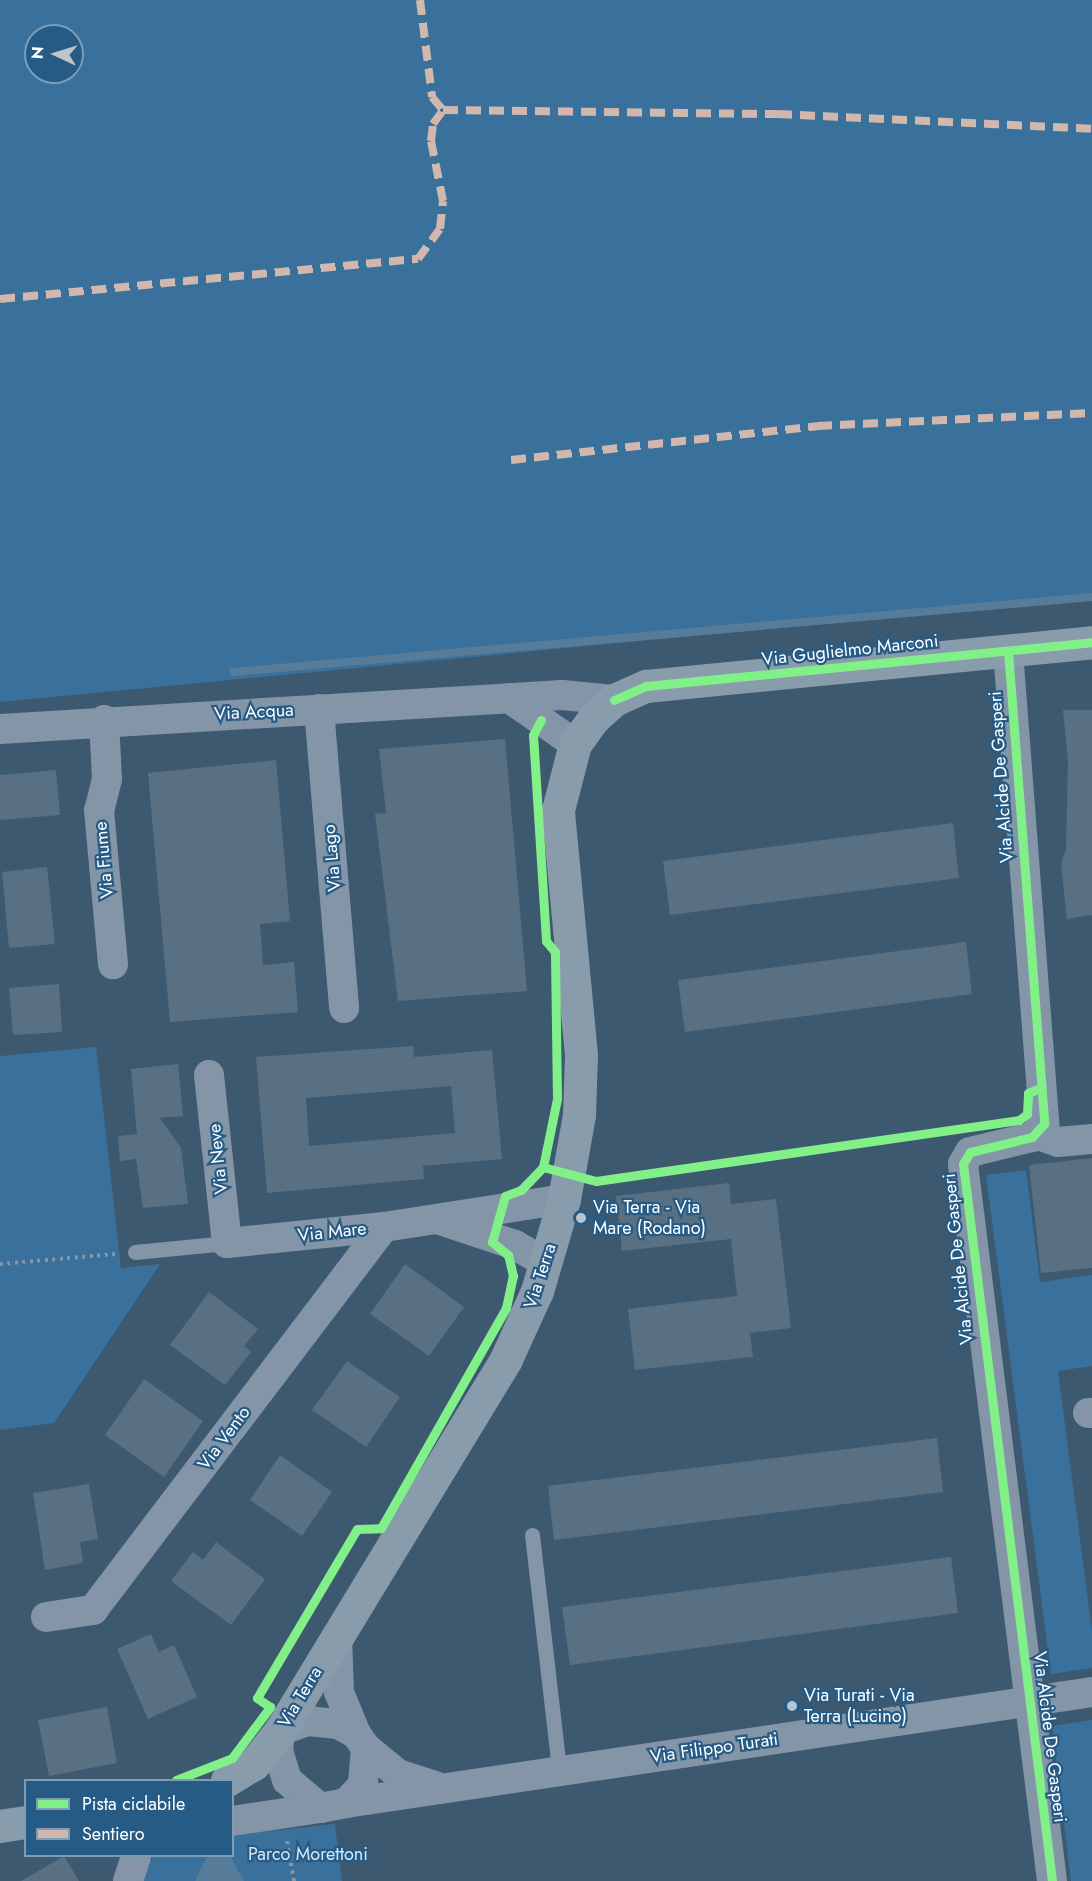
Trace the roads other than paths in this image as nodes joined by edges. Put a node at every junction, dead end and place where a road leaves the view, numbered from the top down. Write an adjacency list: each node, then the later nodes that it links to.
1 (1092, 642): 2 (street, Via Guglielmo Marconi)
2 (1008, 651): 4 (street, Via Guglielmo Marconi); 12 (street, Via Alcide De Gasperi)
3 (508, 698): 4 (street, Via Acqua); 5 (street, Via Acqua); 8 (street)
4 (614, 700): 8 (street, Via Terra)
5 (319, 708): 6 (street, Via Acqua); 10 (street, Via Lago)
6 (104, 720): 7 (street, Via Acqua); 9 (street, Via Fiume)
7 (0, 729)
8 (575, 744): 14 (street, Via Terra)
9 (113, 964)
10 (344, 1008)
11 (209, 1075): 17 (street, Via Neve)
12 (1038, 1135): 13 (street); 24 (street, Via Alcide De Gasperi)
13 (1092, 1139)
14 (564, 1199): 15 (street, Via Mare); 19 (street, Via Terra)
15 (437, 1220): 16 (street, Via Mare); 19 (street, Via Mare)
16 (384, 1227): 17 (street, Via Mare); 21 (street, Via Vento)
17 (227, 1243): 18 (lane)
18 (135, 1252)
19 (546, 1263): 22 (street, Via Terra)
20 (532, 1535): 27 (lane)
21 (46, 1617)
22 (337, 1636): 25 (street, Via Terra); 26 (street, Via Filippo Turati)
23 (1092, 1692): 24 (street, Via Filippo Turati)
24 (1028, 1701): 27 (street, Via Filippo Turati); 38 (street, Via Alcide De Gasperi)
25 (280, 1731): 26 (street); 28 (street, Via Terra); 30 (street)
26 (361, 1741): 29 (street, Via Filippo Turati); 30 (street)
27 (559, 1770): 29 (street, Via Filippo Turati)
28 (229, 1779)
29 (442, 1787): 30 (street, Via Filippo Turati)
30 (333, 1805): 31 (street)
31 (234, 1821)
32 (24, 1822): 33 (street)
33 (0, 1826)
34 (113, 1857): 36 (street)
35 (136, 1857): 37 (street)
36 (119, 1881)
37 (128, 1881)
38 (1053, 1881)

